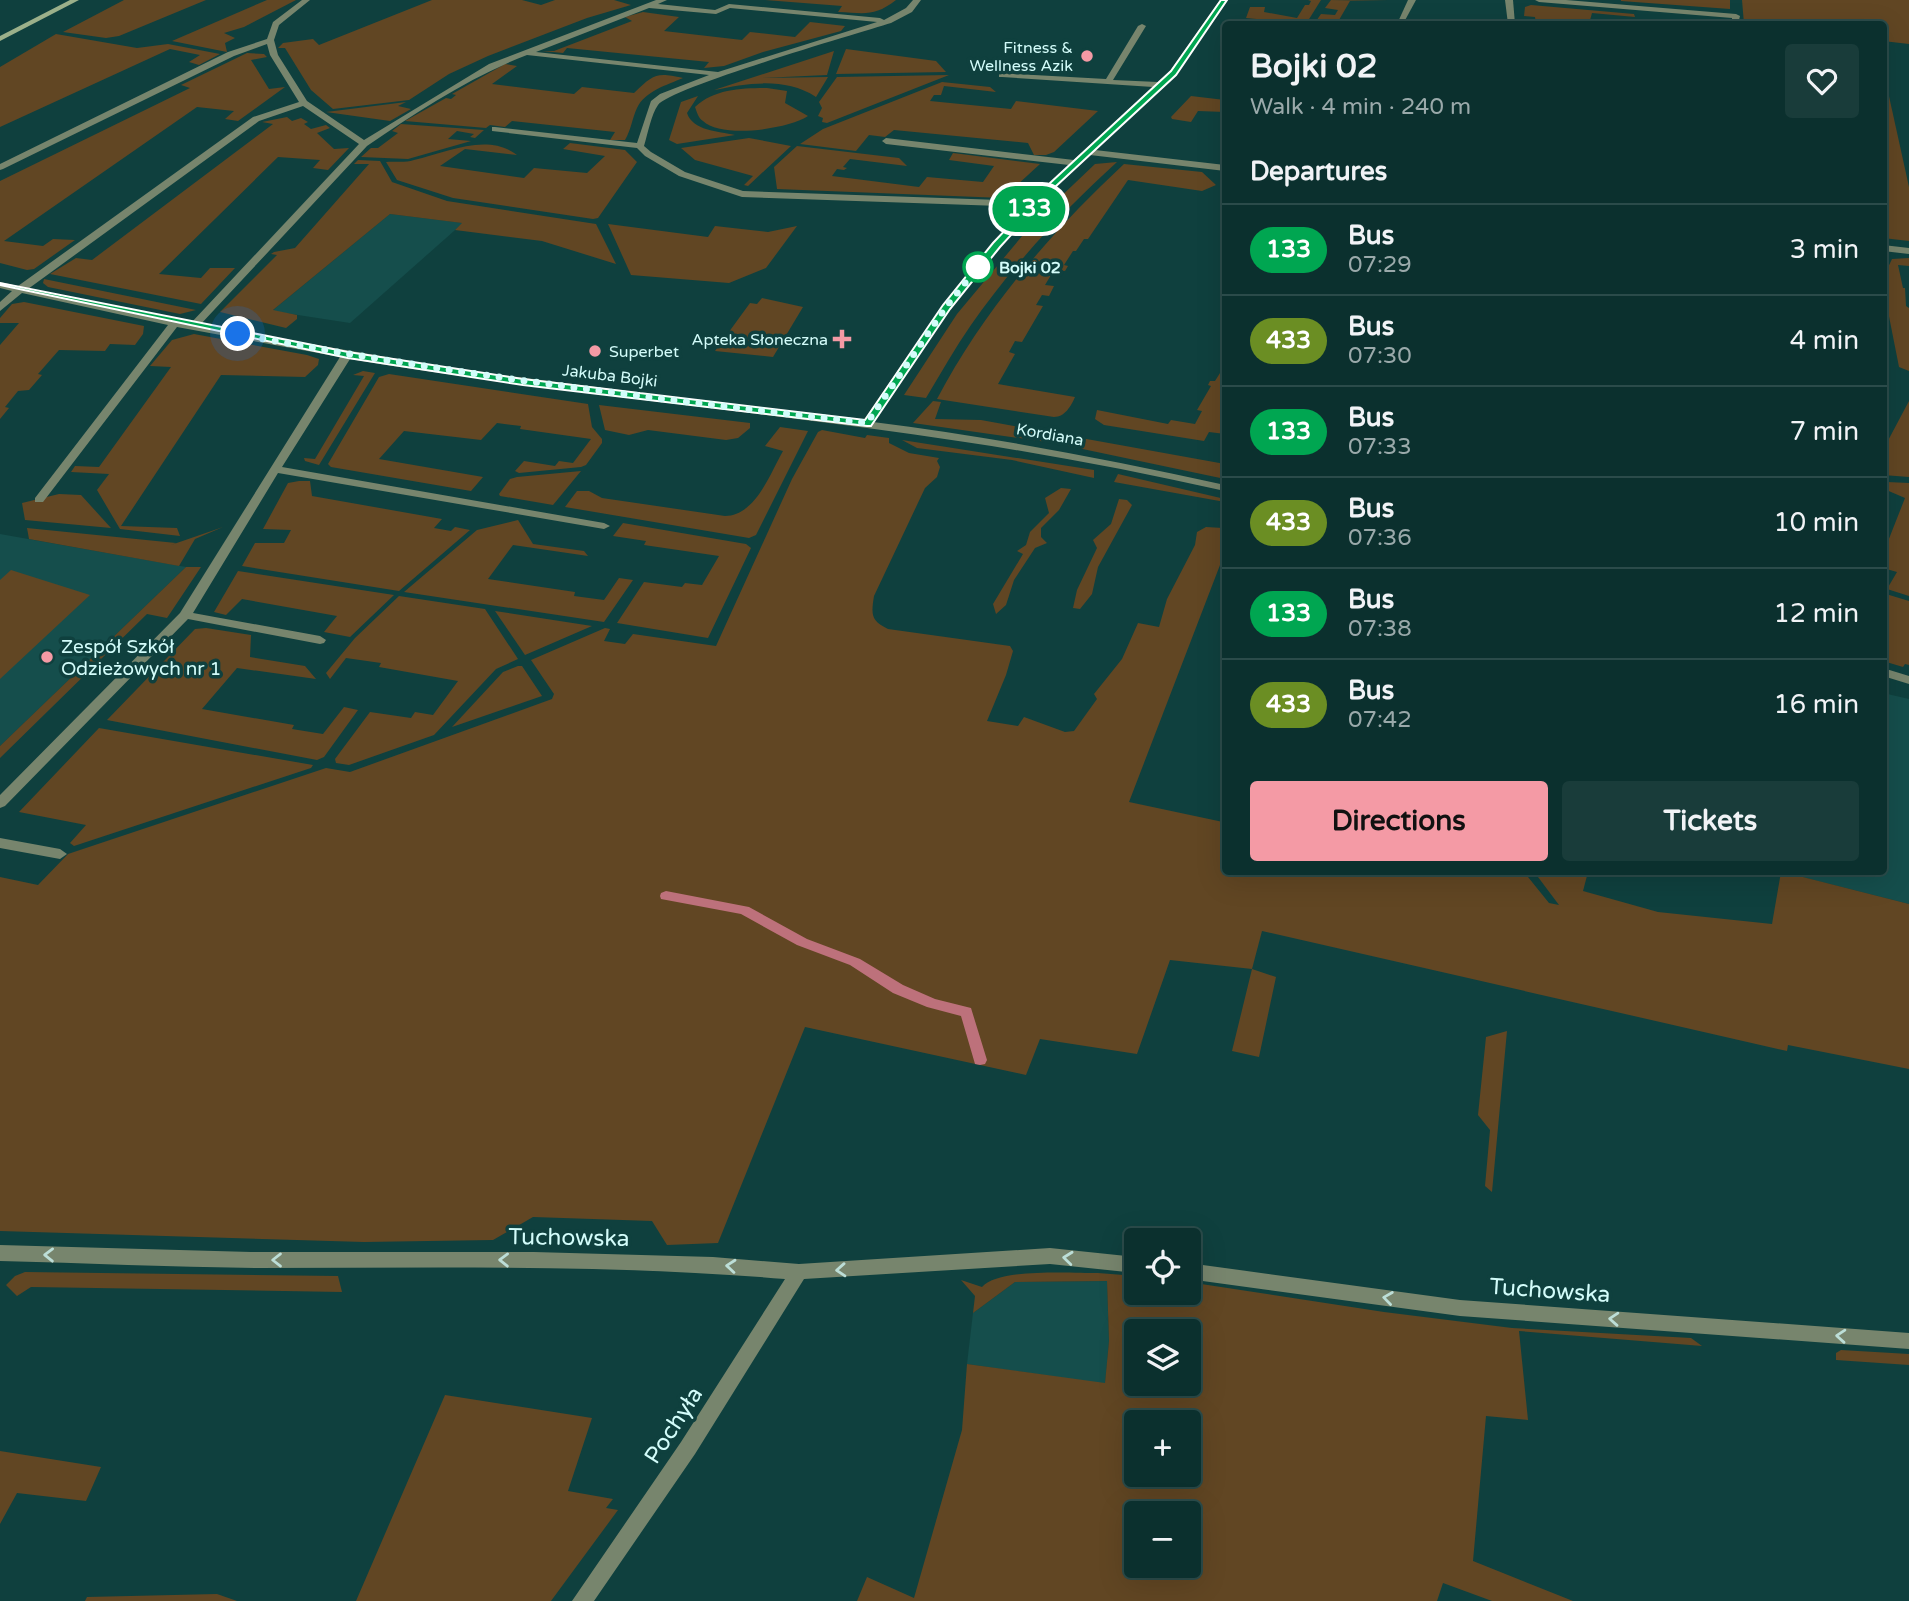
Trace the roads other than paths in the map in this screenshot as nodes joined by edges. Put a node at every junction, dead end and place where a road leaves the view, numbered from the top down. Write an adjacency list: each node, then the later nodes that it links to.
1 (75, 0): 15 (street)
2 (306, 0): 16 (street)
3 (663, 0): 9 (street)
4 (917, 0): 10 (street)
5 (1224, 0): 21 (street)
6 (1412, 0): 11 (street)
7 (1509, 0): 12 (street)
8 (1539, 0): 13 (street)
9 (651, 6): 10 (street); 17 (street)
10 (888, 21): 18 (street)
11 (1402, 21)
12 (1512, 21)
13 (1735, 21)
14 (1142, 26): 20 (street)
15 (0, 38)
16 (270, 40): 22 (street); 29 (street)
17 (523, 53): 18 (street); 25 (street)
18 (717, 75): 26 (street)
19 (1002, 75): 20 (street)
20 (1108, 82): 21 (street)
21 (1161, 85): 27 (street)
22 (304, 103): 25 (street); 35 (street)
23 (495, 129): 26 (street)
24 (886, 141): 28 (street)
25 (364, 144): 38 (street)
26 (640, 146): 31 (street)
27 (1090, 152): 28 (street); 30 (street)
28 (1076, 163): 31 (street)
29 (0, 167)
30 (1222, 168)
31 (1030, 208): 40 (street)
32 (1887, 248): 33 (street)
33 (1909, 251)
34 (0, 285): 35 (street, Jakuba Bojki)
35 (19, 290): 36 (street); 37 (street, Jakuba Bojki)
36 (0, 308)
37 (175, 322): 38 (street, Jakuba Bojki); 43 (street)
38 (194, 326): 39 (street, Jakuba Bojki)
39 (348, 355): 40 (street, Jakuba Bojki); 41 (street)
40 (867, 423): 42 (street, Kordiana)
41 (276, 469): 44 (street); 45 (street)
42 (1222, 487)
43 (39, 500)
44 (604, 526)
45 (185, 615): 46 (street); 49 (street)
46 (320, 639)
47 (1887, 673): 48 (street)
48 (1909, 680)
49 (0, 803)
50 (0, 844): 51 (street)
51 (60, 854)
52 (1, 1254): 54 (street, Tuchowska, one-way to 52)
53 (1124, 1264): 54 (street, Tuchowska, one-way to 54)
54 (799, 1272): 57 (street, Pochyła)
55 (1201, 1273): 56 (street, Tuchowska, one-way to 55)
56 (1909, 1341)
57 (582, 1601)

